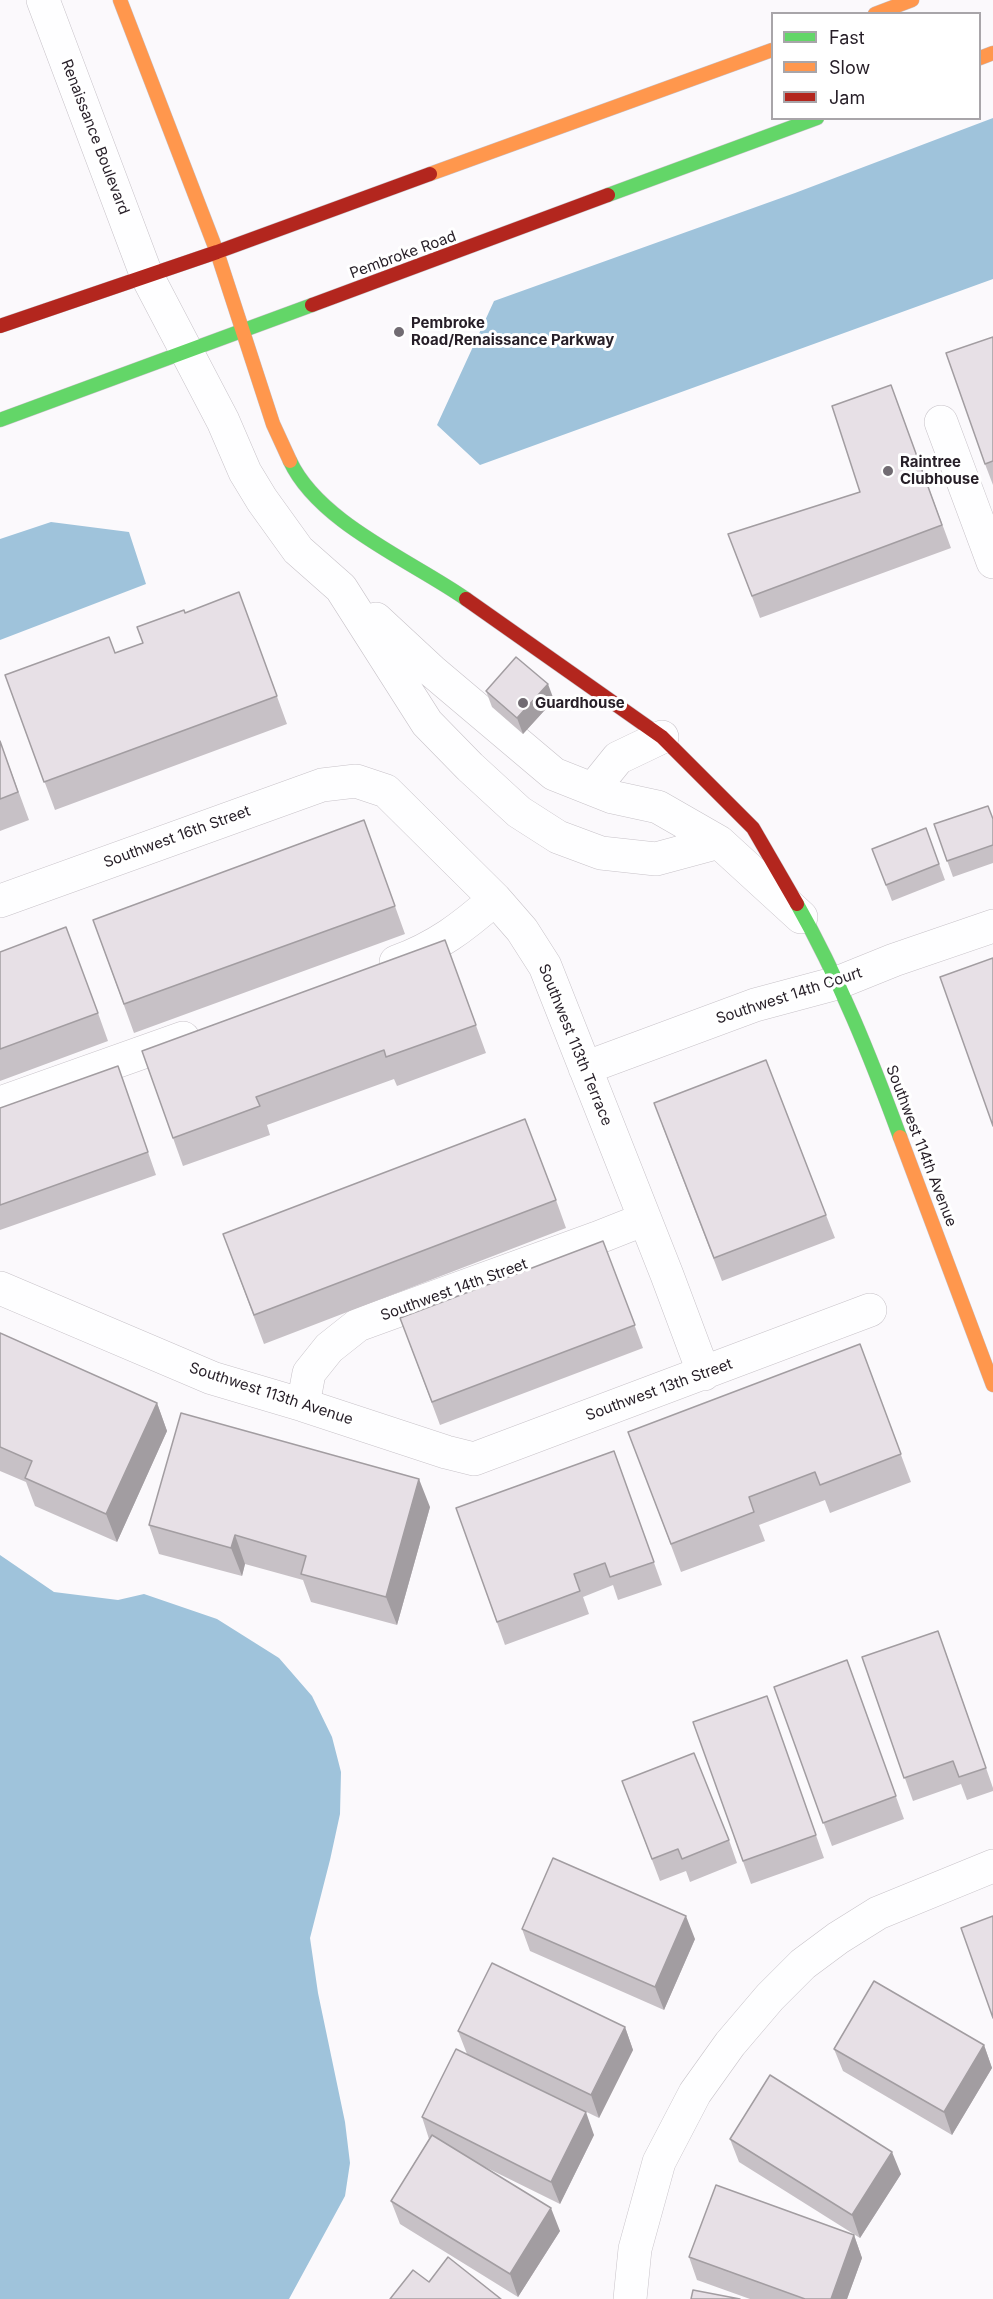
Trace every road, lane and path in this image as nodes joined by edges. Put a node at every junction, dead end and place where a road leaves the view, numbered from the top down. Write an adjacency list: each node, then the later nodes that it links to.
1 (43, 0): 8 (street, Renaissance Boulevard)
2 (120, 0): 7 (main road)
3 (912, 0): 4 (main road)
4 (880, 12)
5 (771, 50): 7 (main road)
6 (812, 120): 10 (main road, Pembroke Road)
7 (217, 252): 8 (main road); 10 (main road, Southwest 114th Avenue)
8 (147, 274): 9 (main road); 11 (street, Renaissance Boulevard)
9 (0, 326)
10 (243, 332): 11 (main road, Pembroke Road); 16 (main road, Southwest 114th Avenue)
11 (187, 352): 12 (main road, Pembroke Road); 15 (street, Renaissance Boulevard)
12 (0, 420)
13 (941, 422): 14 (street)
14 (993, 562)
15 (341, 588): 18 (street); 19 (street)
16 (662, 737): 18 (street); 22 (main road, Southwest 114th Avenue)
17 (356, 781): 20 (street, Southwest 113th Terrace); 21 (street, Southwest 16th Street)
18 (593, 789): 19 (street)
19 (719, 842): 22 (street)
20 (495, 899): 24 (street); 27 (street, Southwest 113th Terrace)
21 (0, 901)
22 (807, 922): 25 (main road, Southwest 114th Avenue)
23 (993, 926): 25 (street, Southwest 14th Court)
24 (368, 972)
25 (837, 983): 27 (street, Southwest 14th Court); 33 (main road, Southwest 114th Avenue)
26 (212, 1028): 28 (street)
27 (585, 1068): 29 (street, Southwest 113th Terrace)
28 (0, 1103)
29 (645, 1219): 32 (street, Southwest 113th Terrace); 34 (street, Southwest 14th Street)
30 (0, 1288): 34 (street, Southwest 113th Avenue)
31 (870, 1310): 32 (street, Southwest 13th Street)
32 (704, 1374): 35 (street, Southwest 13th Street)
33 (993, 1385)
34 (303, 1405): 35 (street, Southwest 113th Avenue)
35 (446, 1452)
36 (993, 1866): 37 (street)
37 (630, 2299)

